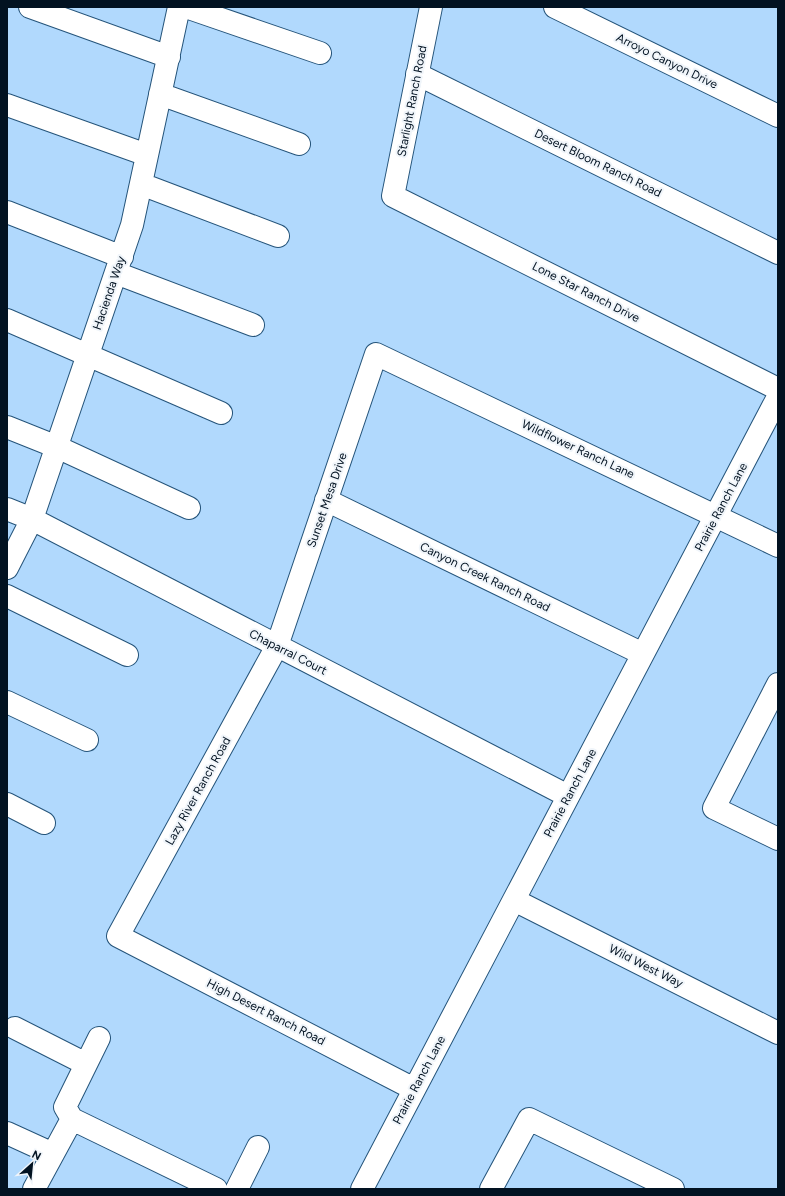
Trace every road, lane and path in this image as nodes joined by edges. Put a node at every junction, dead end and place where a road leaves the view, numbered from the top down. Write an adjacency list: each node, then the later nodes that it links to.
1 (30, 7): 7 (street)
2 (179, 7): 7 (street, Hacienda Way)
3 (186, 7): 6 (street)
4 (431, 7): 8 (street, Starlight Ranch Road)
5 (555, 7): 11 (street, Arroyo Canyon Drive)
6 (320, 53)
7 (169, 57): 9 (street, Hacienda Way)
8 (418, 74): 15 (street, Starlight Ranch Road); 18 (street, Desert Bloom Ranch Road)
9 (160, 94): 12 (street); 13 (street, Hacienda Way)
10 (7, 105): 13 (street)
11 (778, 116)
12 (299, 144)
13 (147, 155): 14 (street, Hacienda Way)
14 (141, 184): 17 (street); 19 (street, Hacienda Way)
15 (393, 196): 24 (street, Lone Star Ranch Drive)
16 (7, 212): 19 (street)
17 (278, 236)
18 (778, 253)
19 (119, 265): 21 (street); 23 (street, Hacienda Way)
20 (7, 320): 23 (street)
21 (252, 325)
22 (376, 354): 29 (street, Sunset Mesa Drive); 32 (street, Wildflower Ranch Lane)
23 (88, 355): 26 (street); 28 (street, Hacienda Way)
24 (778, 389)
25 (778, 397): 32 (street, Prairie Ranch Lane)
26 (221, 412)
27 (7, 427): 28 (street)
28 (57, 447): 30 (street); 33 (street, Hacienda Way)
29 (326, 500): 37 (street, Sunset Mesa Drive); 38 (street, Canyon Creek Ranch Road)
30 (189, 508)
31 (7, 509): 33 (street, Chaparral Court)
32 (716, 515): 34 (street, Wildflower Ranch Lane); 38 (street, Prairie Ranch Lane)
33 (32, 519): 35 (street, Hacienda Way); 37 (street, Chaparral Court)
34 (778, 546)
35 (7, 568)
36 (7, 596): 39 (street)
37 (277, 646): 43 (street, Chaparral Court); 48 (street, Lazy River Ranch Road)
38 (643, 654): 43 (street, Prairie Ranch Lane)
39 (127, 655)
40 (778, 684): 46 (street)
41 (7, 702): 42 (street)
42 (87, 740)
43 (568, 796): 47 (street, Prairie Ranch Lane)
44 (7, 804): 45 (street)
45 (44, 823)
46 (778, 839)
47 (514, 900): 50 (street, Wild West Way); 53 (street, Prairie Ranch Lane)
48 (118, 936): 53 (street, High Desert Ranch Road)
49 (15, 1028): 52 (street)
50 (778, 1033)
51 (99, 1038): 52 (street)
52 (86, 1064): 54 (street)
53 (414, 1089): 61 (street, Prairie Ranch Lane)
54 (72, 1119): 57 (street); 59 (street)
55 (7, 1133): 57 (street)
56 (258, 1147): 60 (street)
57 (53, 1154): 58 (street)
58 (34, 1189)
59 (216, 1189)
60 (237, 1189)
61 (362, 1189)
62 (491, 1189): 63 (street)
63 (673, 1189)

